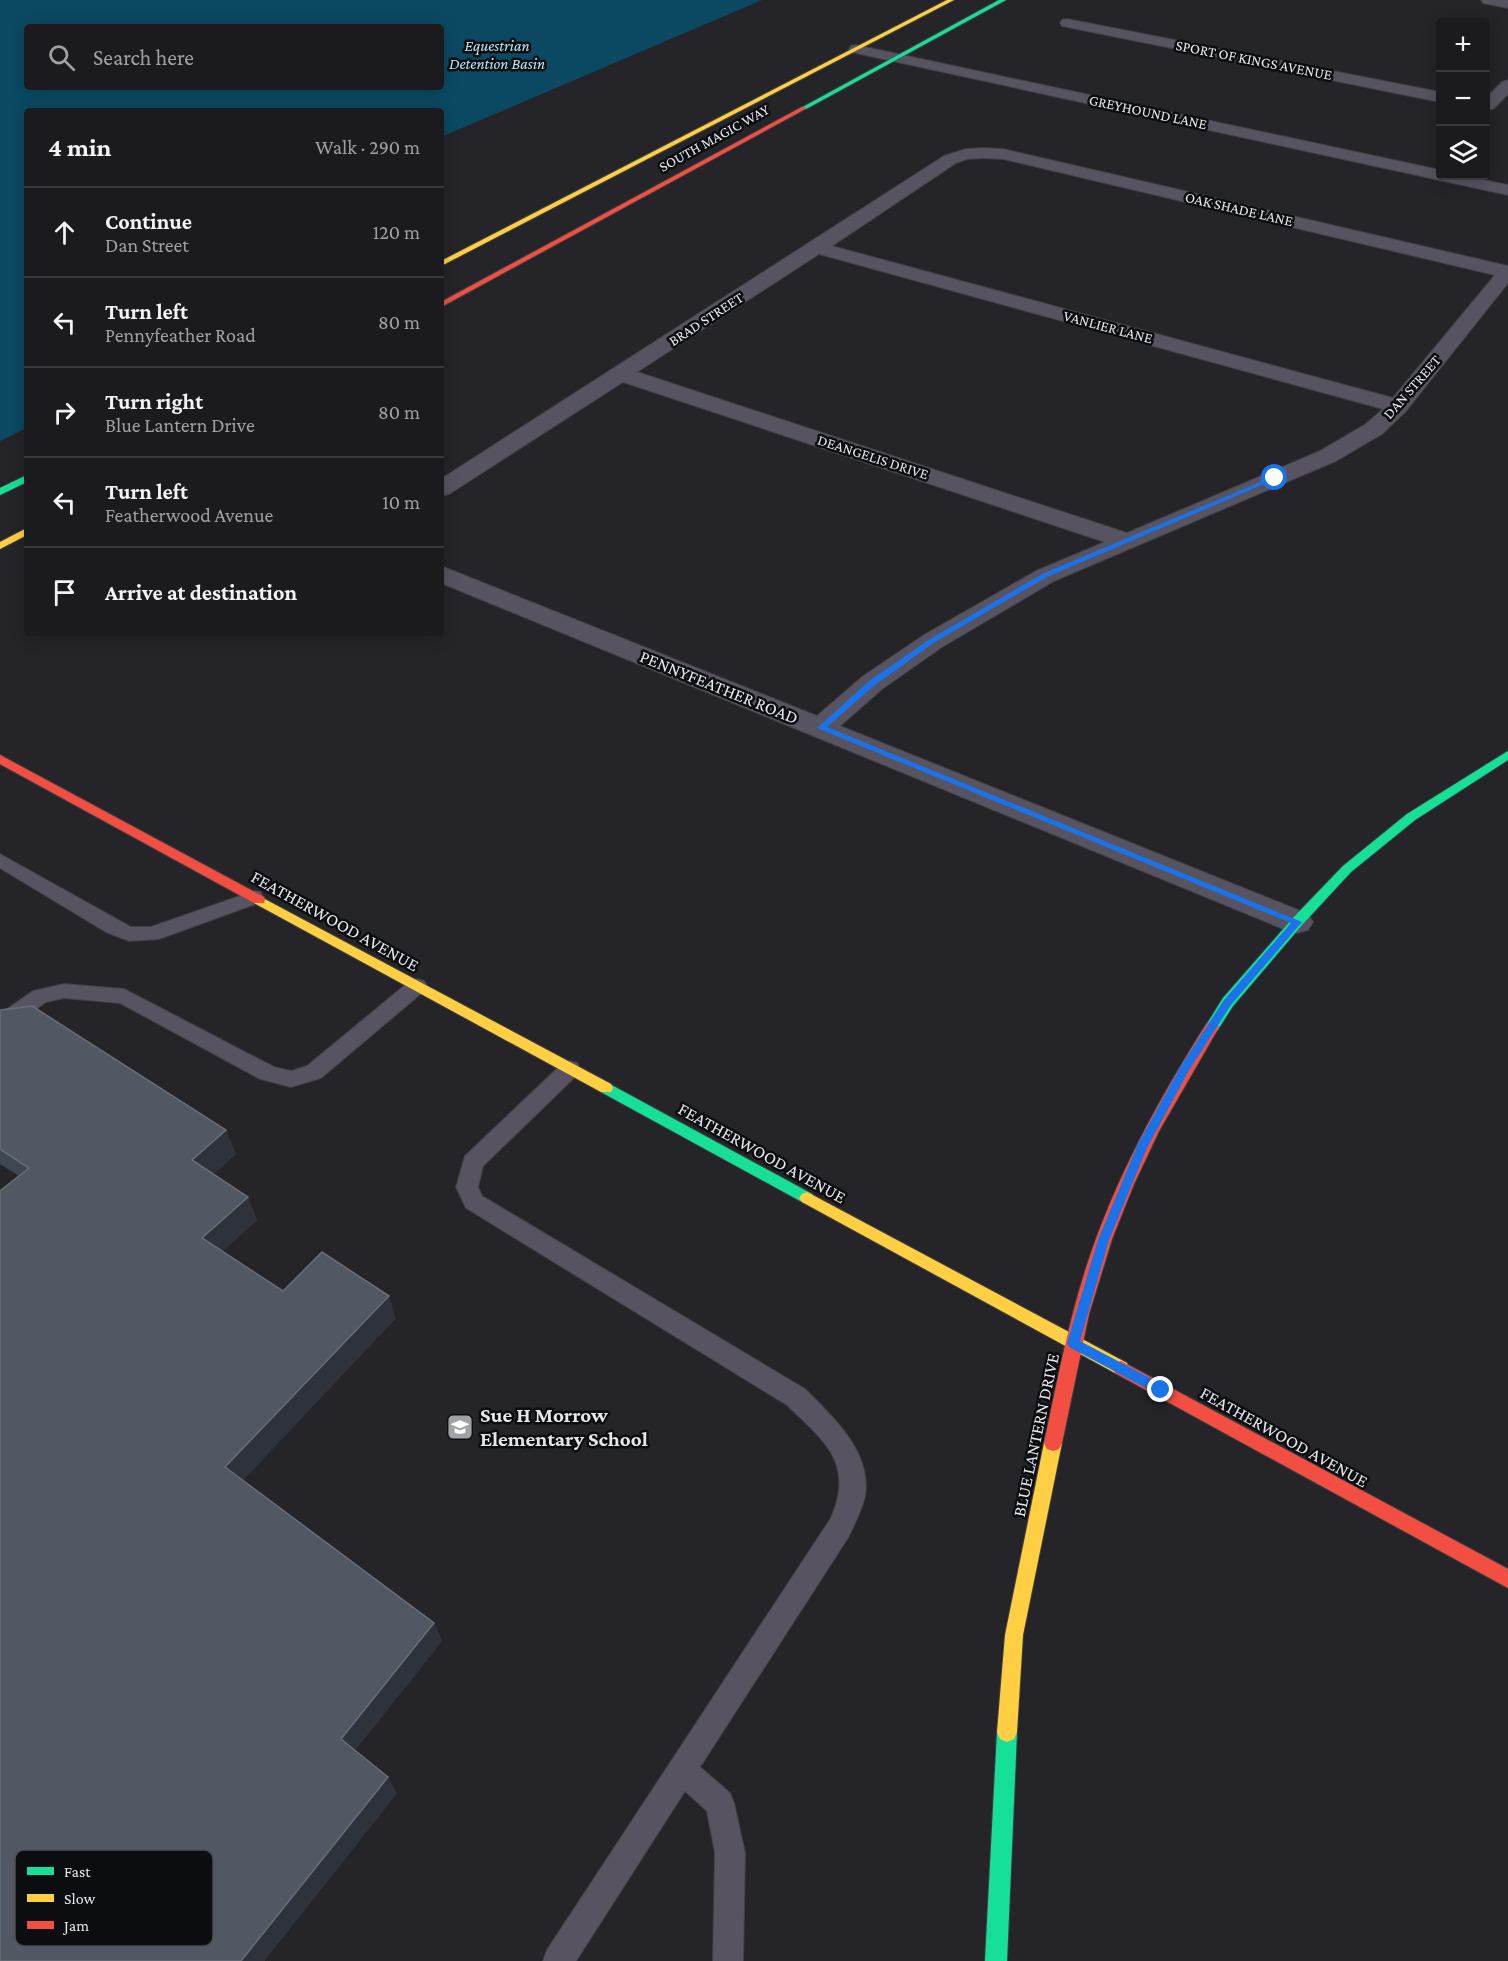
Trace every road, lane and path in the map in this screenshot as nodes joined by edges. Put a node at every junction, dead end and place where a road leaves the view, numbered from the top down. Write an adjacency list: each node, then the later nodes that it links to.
1 (951, 0): 6 (street, SOUTH MAGIC WAY)
2 (1003, 0): 7 (street, SOUTH MAGIC WAY)
3 (1488, 0): 4 (street)
4 (1508, 3)
5 (1067, 23): 9 (street, SPORT OF KINGS AVENUE)
6 (856, 50): 7 (street, GREYHOUND LANE); 18 (street, SOUTH MAGIC WAY)
7 (896, 58): 14 (street, GREYHOUND LANE); 20 (street, SOUTH MAGIC WAY)
8 (1508, 85): 10 (street)
9 (1436, 96)
10 (1490, 102)
11 (1490, 107): 12 (street)
12 (1508, 110)
13 (970, 152): 17 (street, BRAD STREET); 19 (street, OAK SHADE LANE)
14 (1436, 174)
15 (1464, 180): 16 (street, GREYHOUND LANE)
16 (1508, 190)
17 (818, 248): 21 (street, BRAD STREET); 22 (street, VANLIER LANE)
18 (444, 262)
19 (1508, 272): 22 (street, DAN STREET)
20 (444, 303)
21 (621, 374): 24 (street, BRAD STREET); 27 (street, DEANGELIS DRIVE)
22 (1398, 406): 27 (street, DAN STREET)
23 (24, 480): 25 (street)
24 (444, 487)
25 (0, 492)
26 (24, 533): 28 (street)
27 (1125, 540): 30 (street, DAN STREET)
28 (0, 546)
29 (444, 575): 30 (street, PENNYFEATHER ROAD)
30 (821, 728): 35 (street, PENNYFEATHER ROAD)
31 (1508, 755): 35 (street, BLUE LANTERN DRIVE)
32 (0, 759): 34 (street, FEATHERWOOD AVENUE)
33 (0, 860): 34 (lane)
34 (254, 897): 36 (street, FEATHERWOOD AVENUE)
35 (1297, 922): 39 (street, BLUE LANTERN DRIVE)
36 (417, 986): 37 (lane); 38 (street, FEATHERWOOD AVENUE)
37 (0, 1024)
38 (570, 1069): 39 (street, FEATHERWOOD AVENUE); 41 (lane)
39 (1073, 1343): 40 (street, FEATHERWOOD AVENUE); 44 (street, BLUE LANTERN DRIVE)
40 (1508, 1579)
41 (682, 1770): 42 (lane); 43 (lane)
42 (558, 1961)
43 (728, 1961)
44 (996, 1961)

